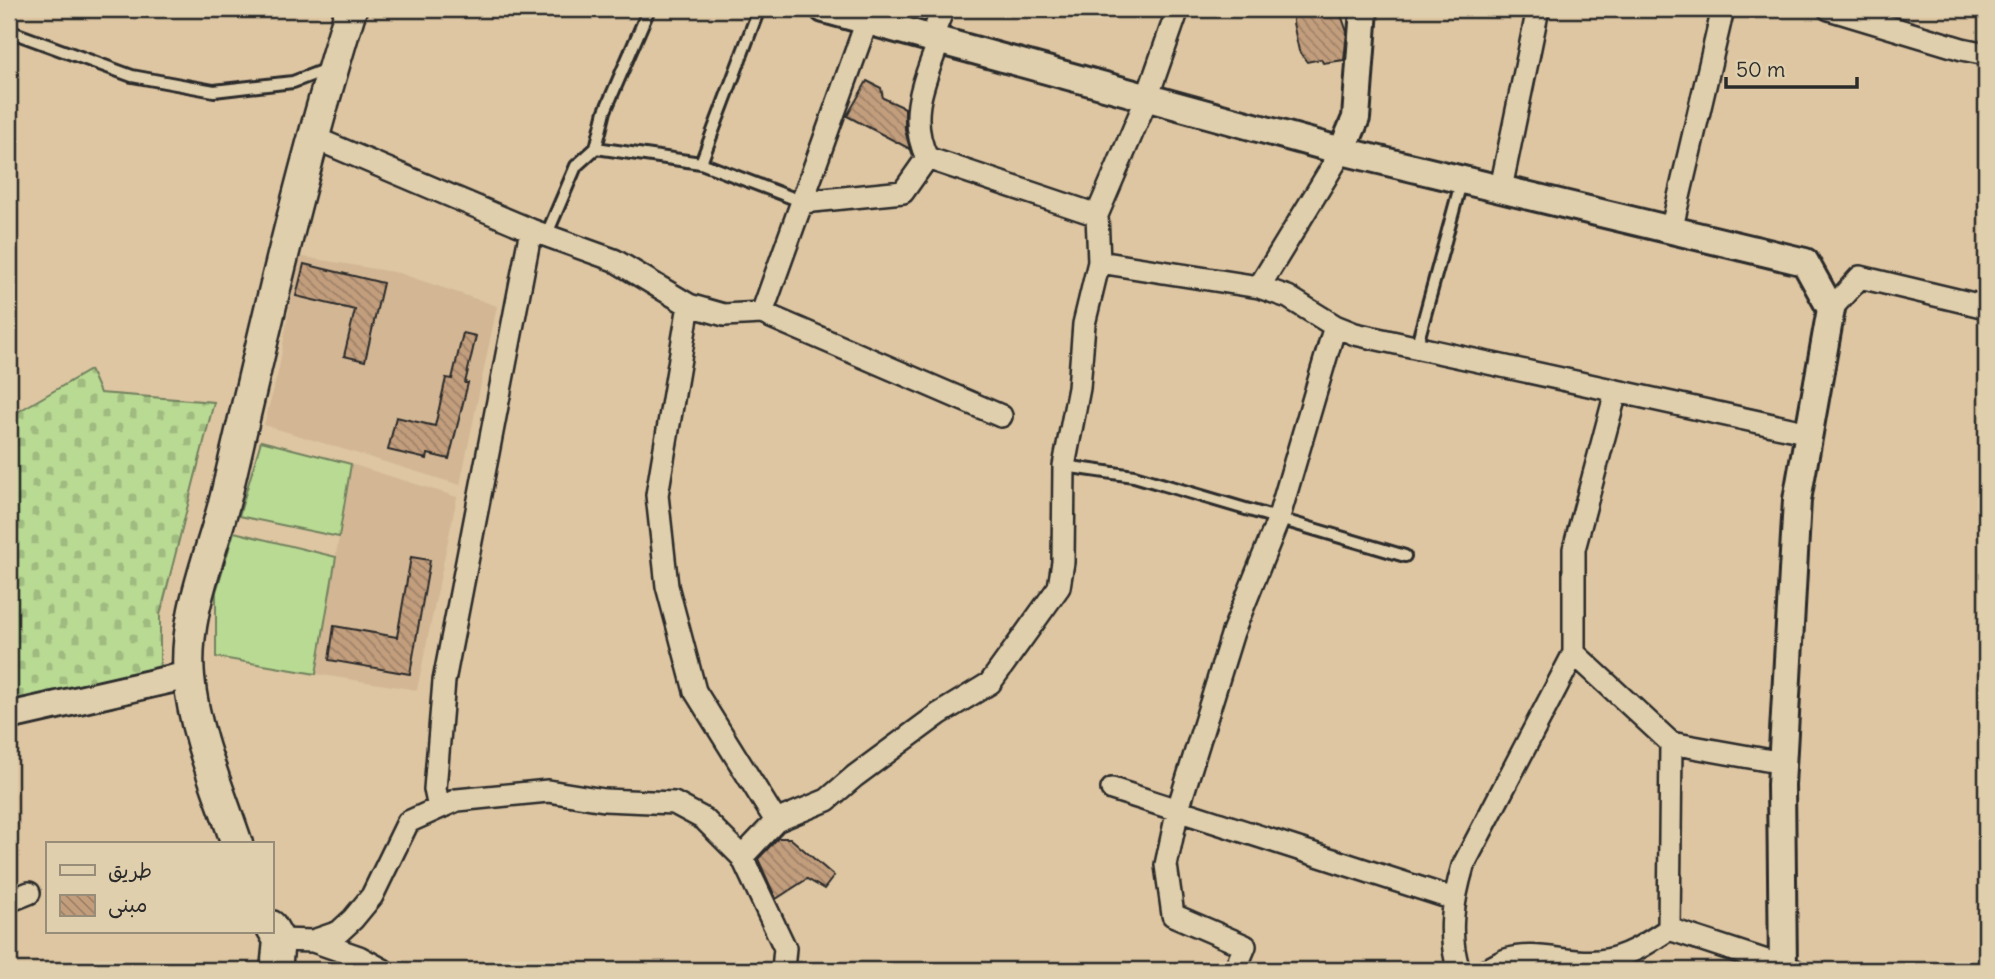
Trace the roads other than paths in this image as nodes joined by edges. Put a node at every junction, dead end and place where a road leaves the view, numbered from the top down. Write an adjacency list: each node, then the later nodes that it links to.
1 (351, 9): 15 (main road)
2 (649, 9): 18 (lane)
3 (759, 9): 21 (lane)
4 (824, 9): 11 (street)
5 (943, 9): 13 (street)
6 (1178, 9): 16 (street)
7 (1364, 9): 19 (street)
8 (1538, 9): 23 (street)
9 (1723, 9): 26 (street)
10 (1829, 9): 14 (street)
11 (867, 21): 13 (street); 24 (street)
12 (9, 31): 15 (lane)
13 (935, 40): 16 (street); 20 (street)
14 (1986, 54)
15 (333, 67): 17 (main road)
16 (1146, 98): 19 (street); 25 (street)
17 (312, 137): 27 (street); 43 (main road)
18 (596, 148): 21 (lane); 27 (lane)
19 (1342, 151): 22 (street); 29 (street)
20 (927, 158): 24 (street); 25 (street)
21 (701, 163): 24 (lane)
22 (1462, 179): 23 (street); 35 (lane)
23 (1501, 188): 26 (street)
24 (803, 202): 33 (street)
25 (1097, 215): 28 (street)
26 (1671, 231): 32 (street)
27 (538, 233): 30 (street); 48 (street)
28 (1099, 262): 29 (street); 39 (street)
29 (1259, 287): 34 (street)
30 (689, 305): 33 (street); 50 (street)
31 (1986, 307): 32 (street)
32 (1831, 309): 38 (street)
33 (762, 313): 37 (street)
34 (1335, 326): 35 (street); 40 (street)
35 (1415, 349): 36 (street)
36 (1616, 392): 38 (street); 42 (street)
37 (1001, 416)
38 (1809, 433): 46 (street)
39 (1064, 466): 40 (lane); 50 (street)
40 (1278, 520): 41 (lane); 49 (street)
41 (1405, 556)
42 (1574, 653): 45 (street); 54 (street)
43 (189, 675): 44 (street); 51 (main road)
44 (9, 716)
45 (1671, 743): 46 (street); 56 (street)
46 (1783, 763): 59 (street)
47 (1112, 789): 49 (street)
48 (439, 808): 52 (street); 58 (street)
49 (1178, 809): 54 (street); 63 (street)
50 (776, 821): 52 (street)
51 (236, 842)
52 (742, 858): 62 (street)
53 (29, 893): 55 (street)
54 (1454, 899): 64 (street)
55 (9, 901)
56 (1669, 929): 59 (street); 65 (street)
57 (275, 933): 58 (street); 60 (main road)
58 (313, 941): 61 (street)
59 (1787, 969)
60 (276, 970)
61 (383, 970)
62 (783, 970)
63 (1235, 970)
64 (1459, 970)
65 (1486, 970)

